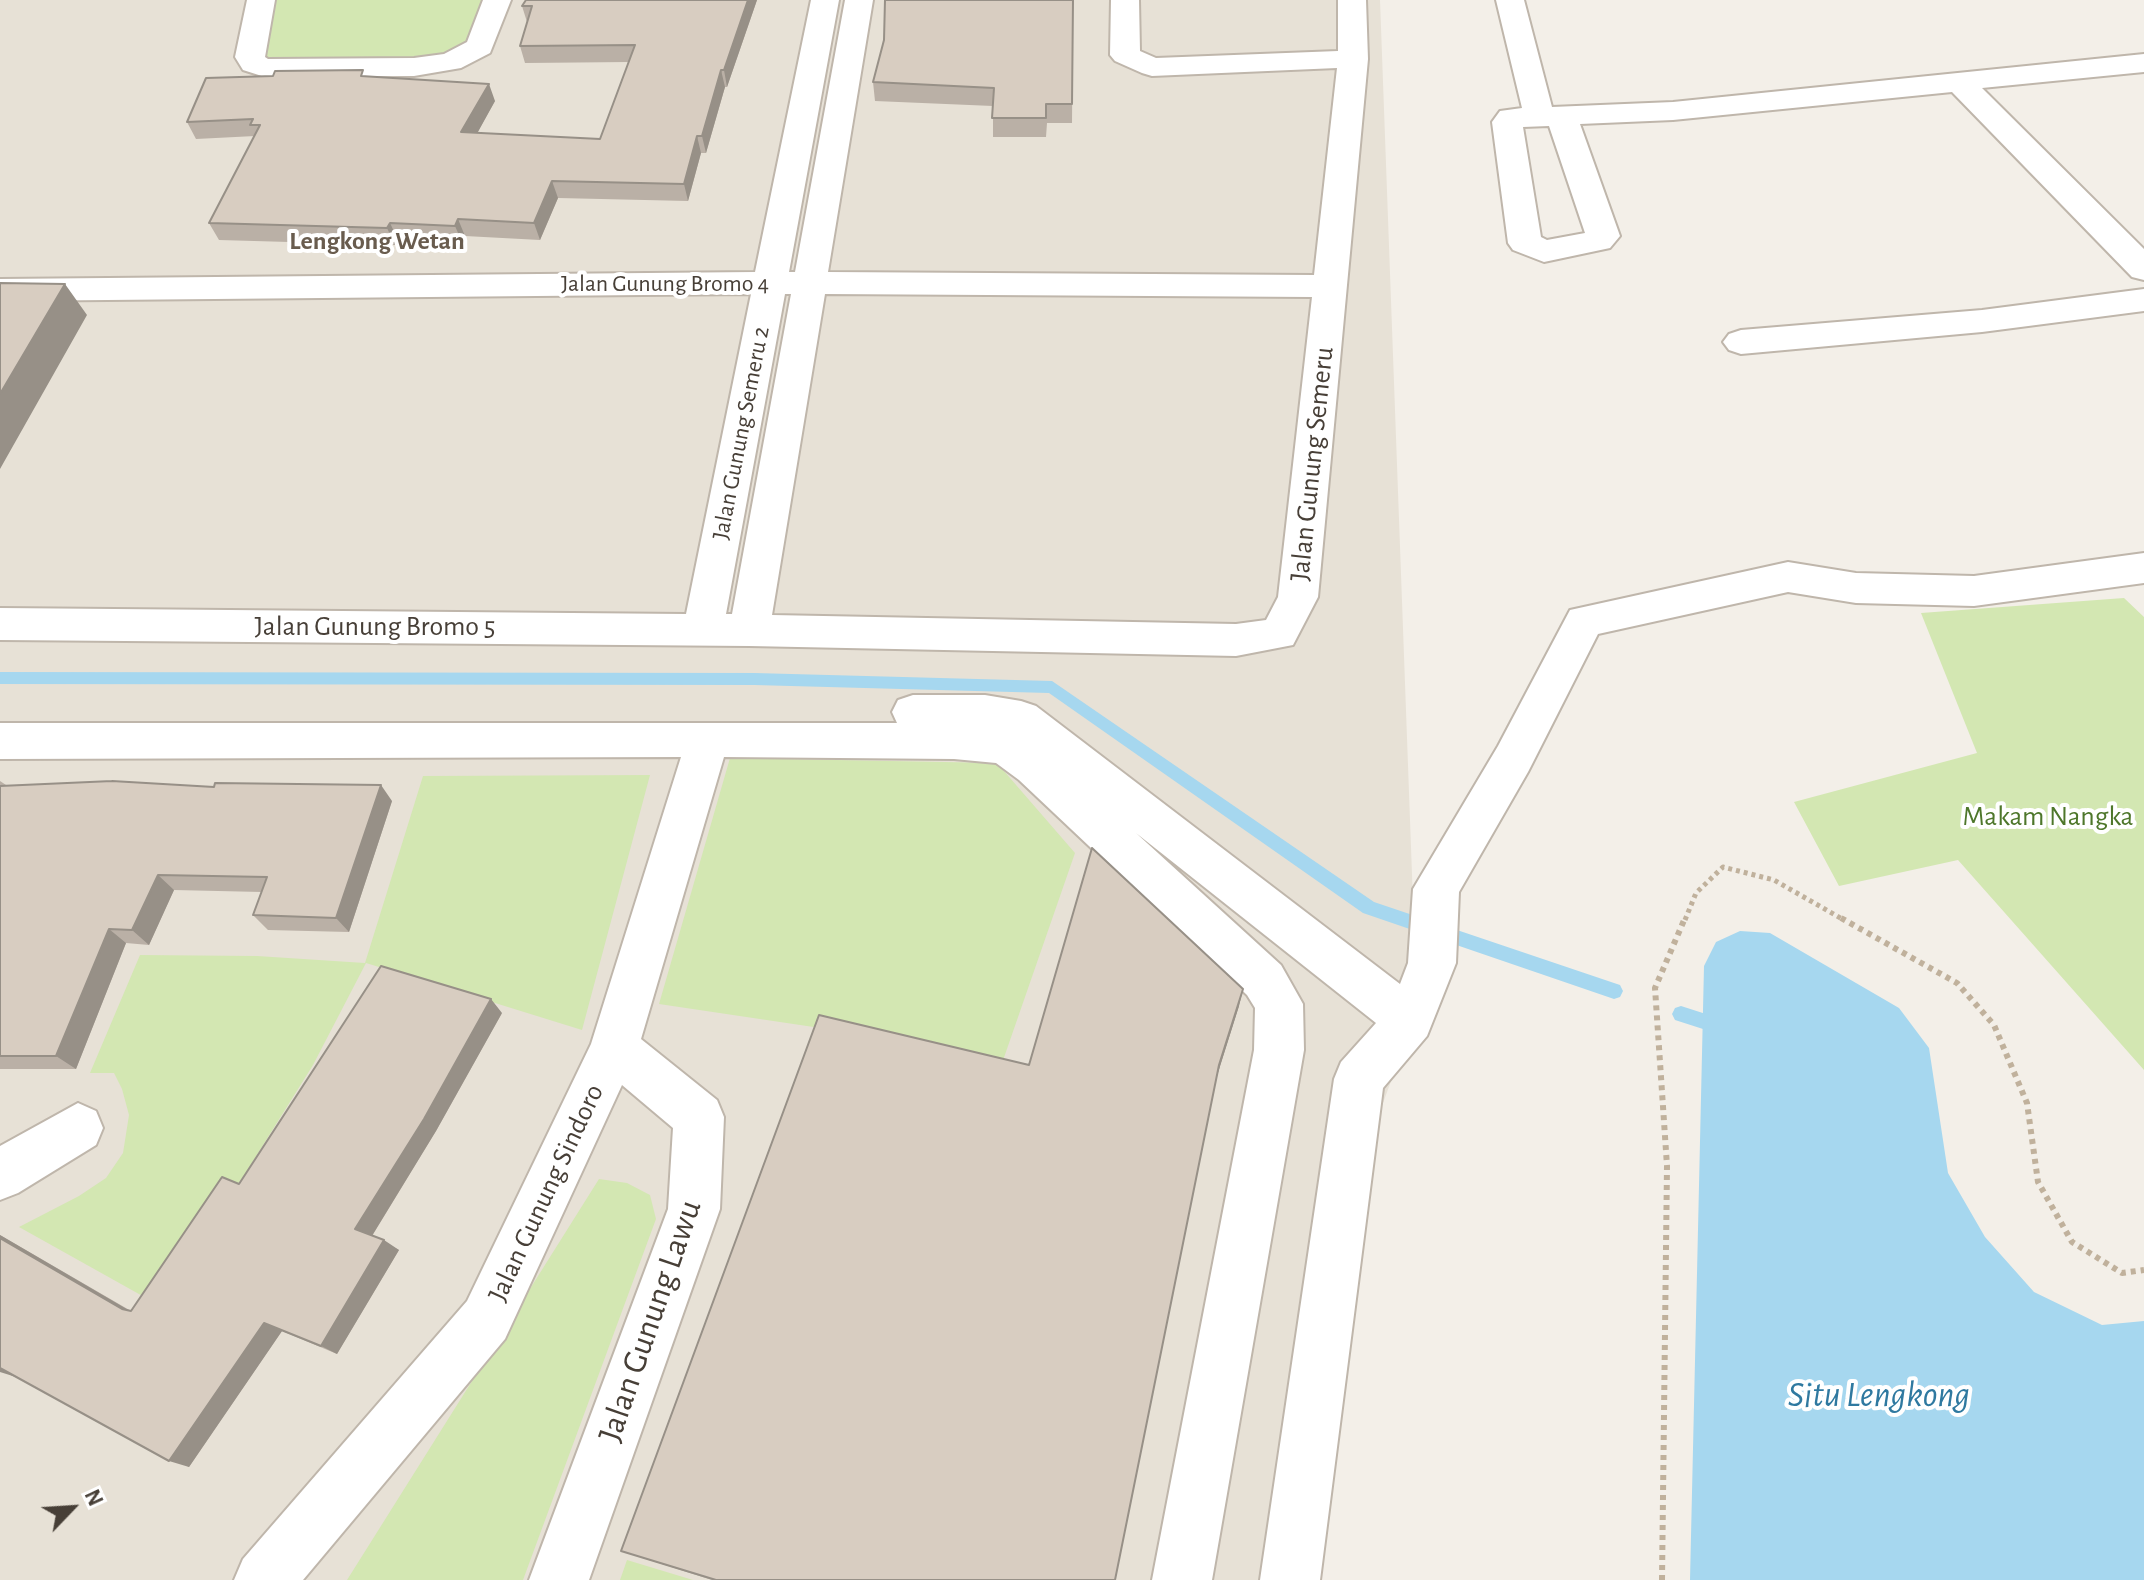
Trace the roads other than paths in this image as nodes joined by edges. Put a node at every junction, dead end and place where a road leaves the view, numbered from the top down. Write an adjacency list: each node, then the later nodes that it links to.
1 (261, 0): 2 (street)
2 (497, 0)
3 (825, 0): 13 (street, Jalan Gunung Semeru 2)
4 (859, 0): 12 (street, Jalan Gunung Semeru 2)
5 (1125, 0): 8 (street)
6 (1352, 0): 8 (street, Jalan Gunung Semeru)
7 (1510, 0): 10 (street)
8 (1353, 59): 14 (street, Jalan Gunung Semeru)
9 (2144, 63): 10 (street)
10 (1959, 82): 11 (street)
11 (2144, 269)
12 (810, 283): 13 (street, Jalan Gunung Bromo 4); 14 (street, Jalan Gunung Bromo 4); 21 (street, Jalan Gunung Semeru 2)
13 (770, 284): 15 (street, Jalan Gunung Bromo 4); 20 (street, Jalan Gunung Semeru 2)
14 (1330, 286): 21 (street, Jalan Gunung Semeru)
15 (0, 290)
16 (2144, 300): 17 (street)
17 (1741, 342)
18 (2144, 568): 25 (street)
19 (0, 624): 20 (street, Jalan Gunung Bromo 5)
20 (703, 630): 21 (street, Jalan Gunung Bromo 5)
21 (749, 630)
22 (0, 716): 25 (street)
23 (708, 739): 24 (street); 26 (street, Jalan Gunung Sindoro); 31 (street)
24 (0, 741)
25 (1410, 1020): 32 (street)
26 (614, 1048): 29 (street, Jalan Gunung Sindoro); 30 (street, Jalan Gunung Lawu)
27 (78, 1128): 28 (street)
28 (0, 1175)
29 (264, 1580)
30 (559, 1580)
31 (1182, 1580)
32 (1290, 1580)

